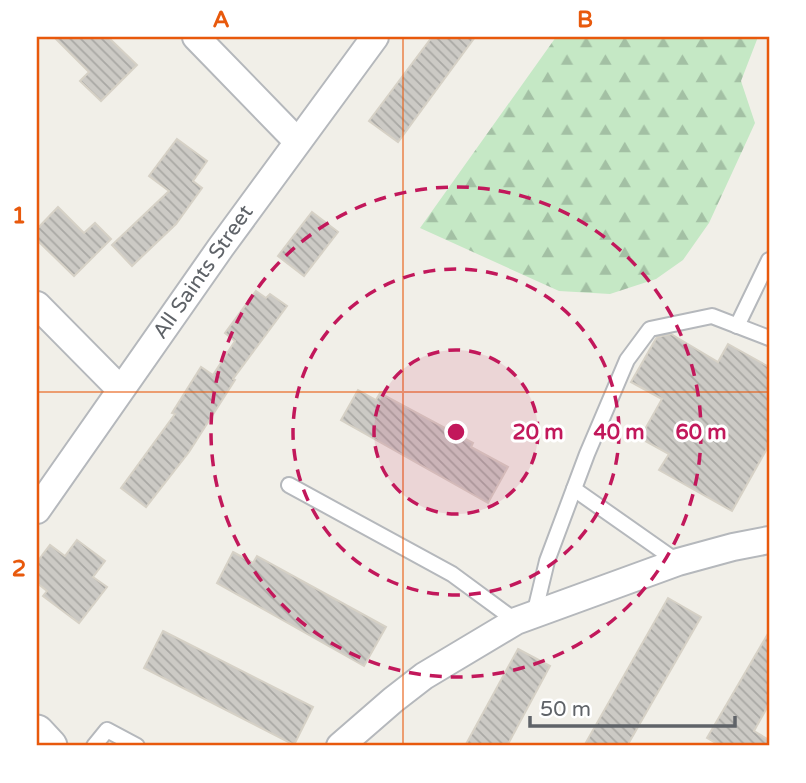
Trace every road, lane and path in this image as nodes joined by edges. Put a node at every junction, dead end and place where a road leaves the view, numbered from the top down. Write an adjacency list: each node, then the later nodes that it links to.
1 (196, 37): 3 (street)
2 (375, 37): 3 (street, All Saints Street)
3 (297, 141): 8 (street, All Saints Street)
4 (769, 260): 6 (lane)
5 (37, 305): 8 (street)
6 (737, 326): 7 (lane); 10 (lane)
7 (769, 338)
8 (120, 390): 11 (street, All Saints Street)
9 (289, 485): 14 (lane)
10 (574, 489): 13 (lane); 14 (lane)
11 (37, 510)
12 (769, 540): 13 (street)
13 (678, 562): 14 (street)
14 (525, 618): 19 (street)
15 (37, 732): 16 (street)
16 (50, 746)
17 (94, 746): 18 (lane)
18 (136, 746)
19 (340, 746)

